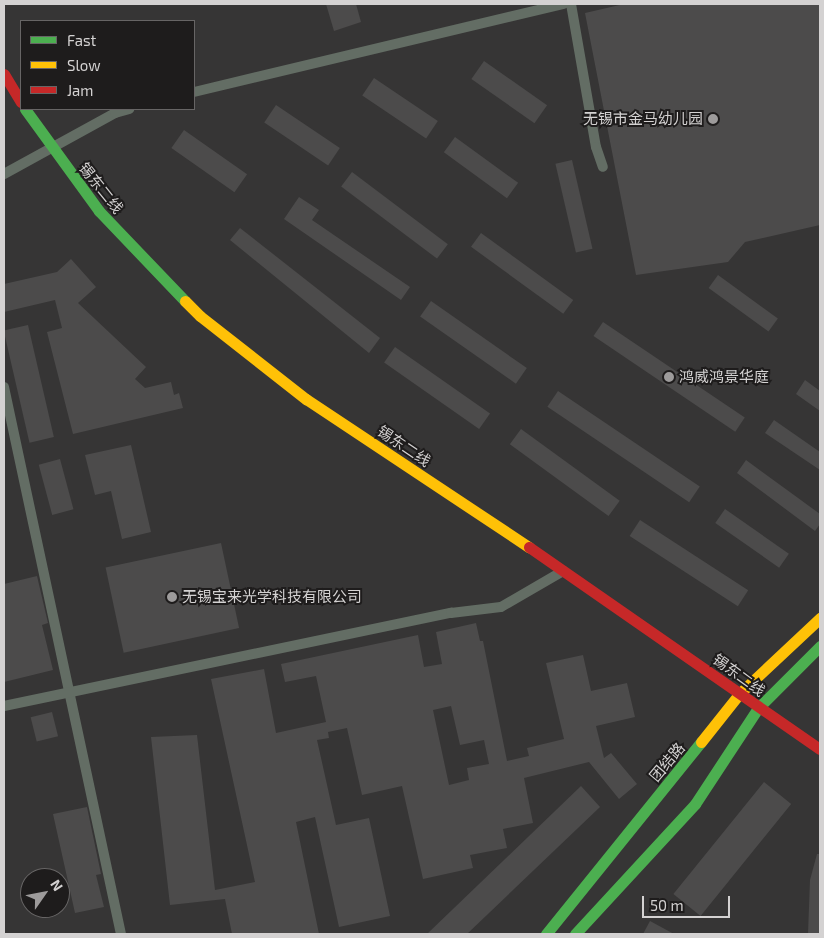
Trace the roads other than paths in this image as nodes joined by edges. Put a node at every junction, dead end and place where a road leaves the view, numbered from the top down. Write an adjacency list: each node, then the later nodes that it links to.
1 (564, 4): 4 (street)
2 (571, 4): 9 (street)
3 (4, 74): 5 (main road)
4 (195, 92)
5 (20, 100)
6 (26, 110): 8 (main road, 锡东二线)
7 (127, 110): 8 (street)
8 (50, 147): 10 (street); 12 (main road, 锡东二线)
9 (603, 168)
10 (4, 174)
11 (4, 387): 15 (street)
12 (563, 571): 15 (street); 16 (main road, 锡东二线)
13 (820, 618): 16 (main road, 团结路)
14 (820, 646): 18 (main road)
15 (71, 692): 17 (street); 20 (street)
16 (740, 693): 18 (main road, 锡东二线); 21 (main road, 团结路)
17 (4, 706)
18 (758, 708): 19 (main road, 锡东二线); 22 (main road)
19 (820, 749)
20 (121, 934)
21 (546, 934)
22 (575, 934)

